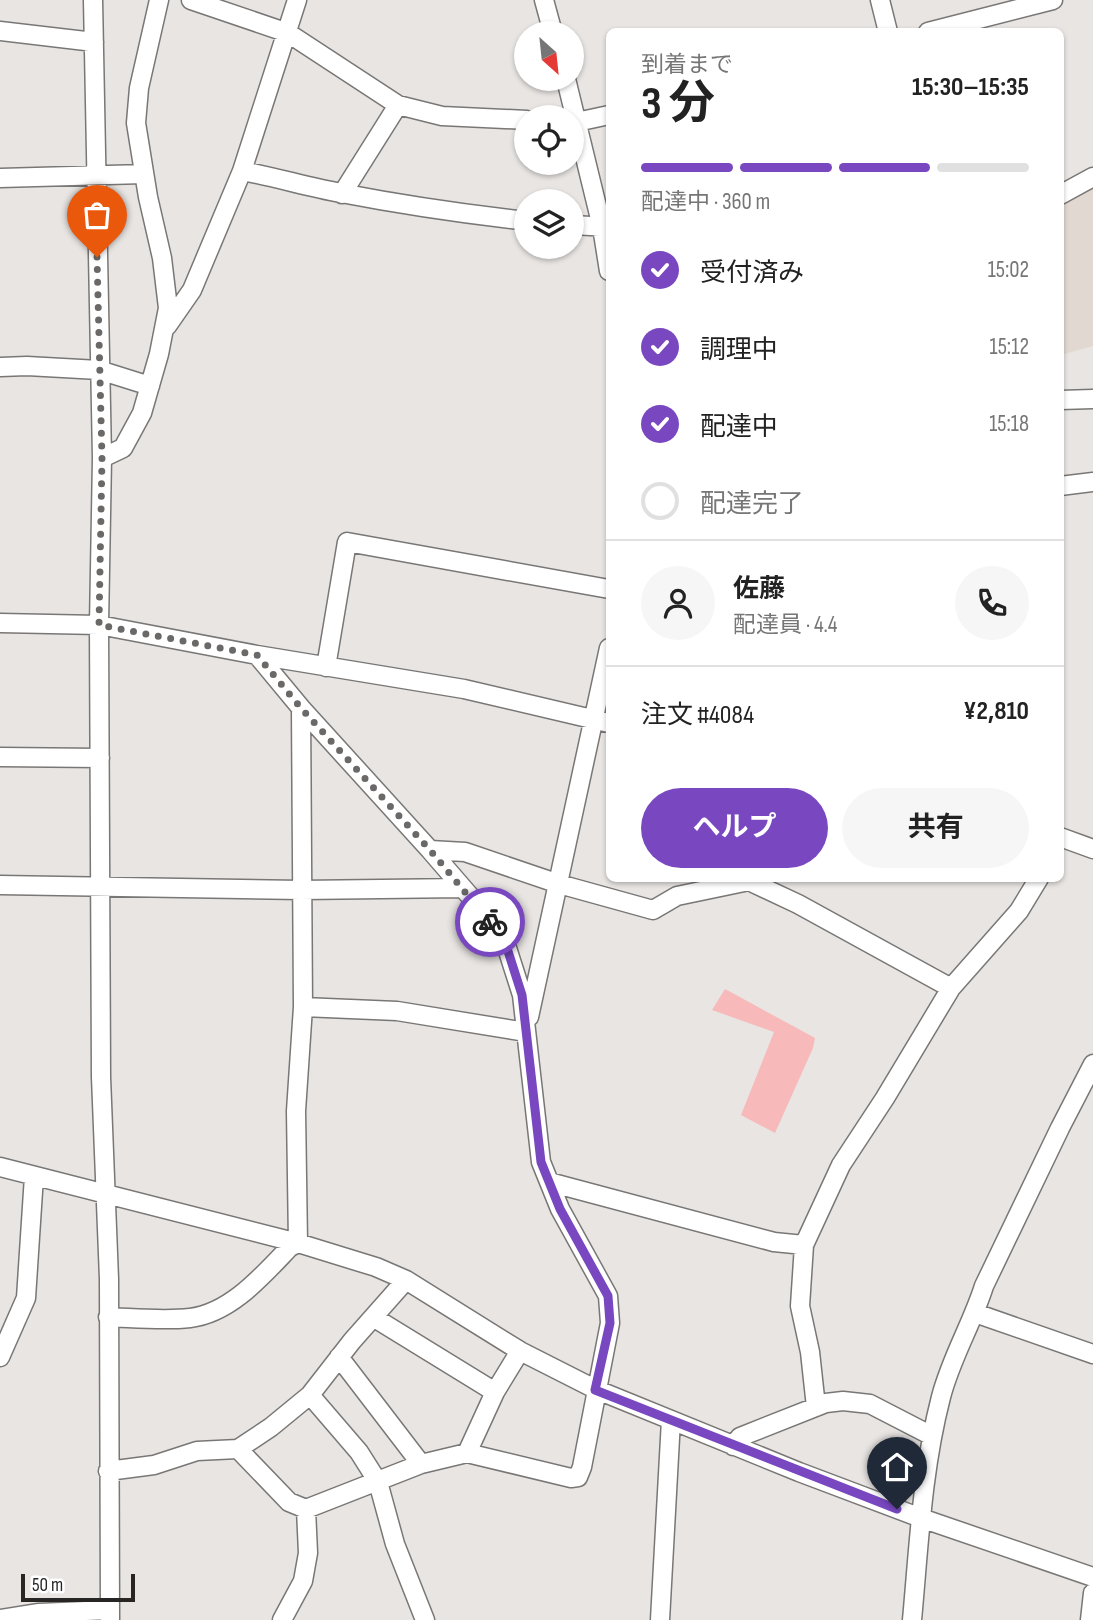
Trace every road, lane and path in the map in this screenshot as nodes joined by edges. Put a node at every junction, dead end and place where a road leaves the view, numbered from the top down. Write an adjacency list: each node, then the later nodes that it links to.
1 (93, 0): 13 (street)
2 (159, 0): 21 (street)
3 (191, 0): 12 (street)
4 (297, 0): 12 (street)
5 (544, 0): 8 (street)
6 (880, 0): 9 (street)
7 (1053, 0): 10 (street)
8 (550, 21)
9 (887, 28)
10 (944, 28)
11 (0, 31): 13 (street)
12 (288, 33): 14 (street); 19 (street)
13 (94, 42): 20 (street)
14 (398, 105): 16 (street); 25 (street)
15 (606, 116): 17 (street)
16 (514, 119)
17 (584, 121)
18 (584, 153): 28 (street)
19 (242, 171): 25 (street); 29 (street)
20 (96, 174): 21 (street); 23 (street); 31 (street)
21 (144, 174): 29 (street)
22 (1093, 177): 24 (street)
23 (0, 178)
24 (1064, 193)
25 (342, 194): 26 (street)
26 (514, 219)
27 (584, 226): 28 (street)
28 (606, 227)
29 (163, 332): 32 (street)
30 (0, 367): 31 (street)
31 (99, 370): 32 (street); 35 (street)
32 (150, 387): 35 (street)
33 (1093, 399): 34 (street)
34 (1064, 400)
35 (102, 458): 40 (street)
36 (1093, 482): 37 (street)
37 (1064, 486)
38 (606, 588): 42 (street)
39 (0, 623): 40 (street)
40 (99, 625): 41 (street); 47 (street)
41 (257, 655): 42 (street); 44 (street)
42 (326, 667): 45 (street)
43 (606, 675): 45 (street)
44 (301, 708): 50 (street); 58 (street)
45 (601, 721): 54 (street)
46 (0, 757): 47 (street)
47 (100, 758): 56 (street)
48 (1064, 839): 49 (street)
49 (1093, 849)
50 (430, 850): 54 (street); 57 (street)
51 (741, 882): 54 (street)
52 (754, 882): 59 (street)
53 (1037, 882): 59 (street)
54 (559, 884): 61 (street)
55 (0, 885): 56 (street)
56 (100, 887): 58 (street); 66 (street)
57 (462, 888): 58 (street); 61 (street)
58 (301, 890): 60 (street)
59 (951, 988): 68 (street)
60 (303, 1007): 61 (street); 67 (street)
61 (526, 1032): 65 (street)
62 (1093, 1063): 70 (street)
63 (0, 1167): 64 (street)
64 (34, 1176): 66 (street); 75 (street)
65 (549, 1181): 68 (street); 77 (street)
66 (105, 1194): 67 (street); 71 (street)
67 (298, 1243): 69 (street); 71 (street)
68 (804, 1245): 80 (street)
69 (406, 1280): 72 (street); 73 (street)
70 (975, 1312): 74 (street); 82 (street)
71 (108, 1317): 87 (street)
72 (373, 1317): 76 (street); 78 (street)
73 (520, 1351): 77 (street); 78 (street)
74 (1093, 1354)
75 (0, 1357)
76 (339, 1357): 79 (street); 86 (street)
77 (595, 1390): 81 (street); 85 (street)
78 (495, 1392): 85 (street)
79 (310, 1395): 84 (street); 88 (street)
80 (816, 1407): 82 (street); 83 (street)
81 (671, 1420): 83 (street); 97 (street)
82 (932, 1436): 90 (street)
83 (733, 1446): 90 (street)
84 (238, 1449): 87 (street); 89 (street)
85 (467, 1453): 86 (street)
86 (421, 1464): 88 (street)
87 (108, 1471): 93 (street)
88 (378, 1482): 89 (street); 96 (street)
89 (306, 1509): 95 (street)
90 (921, 1518): 91 (street); 98 (street)
91 (1093, 1577)
92 (1093, 1593): 99 (street)
93 (109, 1615): 94 (street)
94 (0, 1619)
95 (282, 1620)
96 (425, 1620)
97 (660, 1620)
98 (912, 1620)
99 (1090, 1620)

